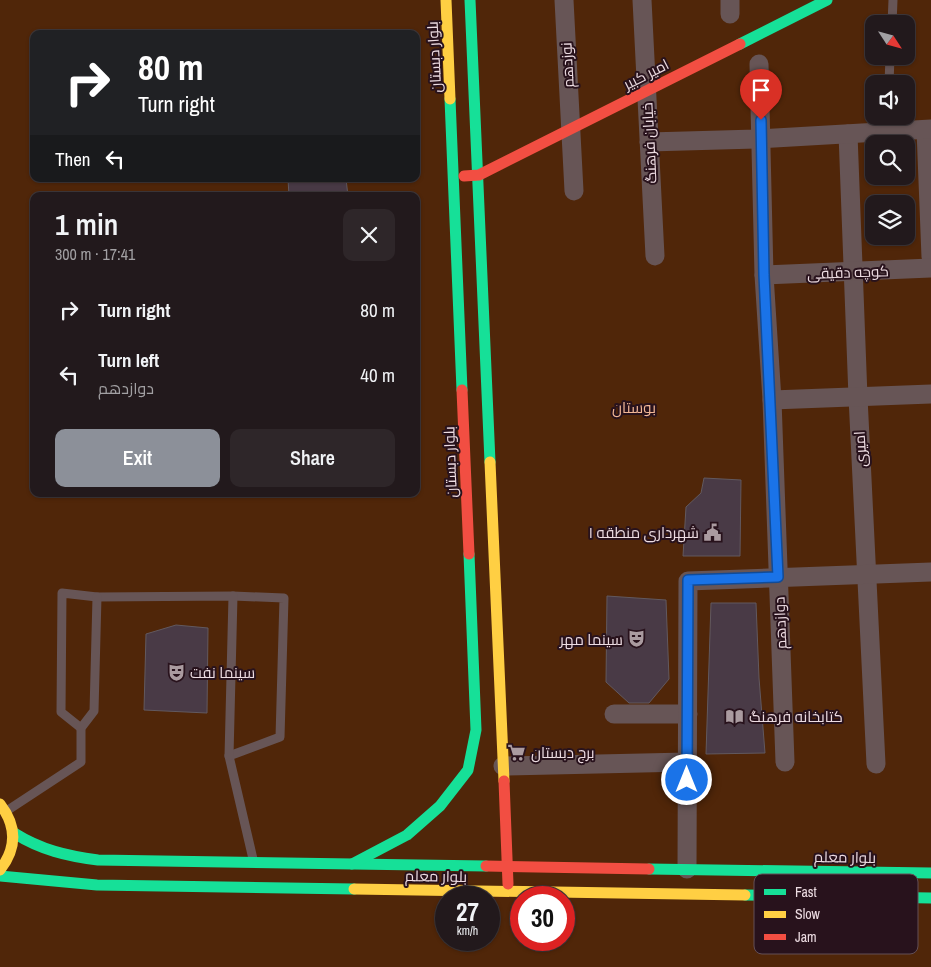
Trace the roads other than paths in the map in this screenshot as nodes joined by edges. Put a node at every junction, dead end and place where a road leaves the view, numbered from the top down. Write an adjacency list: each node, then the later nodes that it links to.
1 (446, 0): 18 (street, بلوار دبستان)
2 (470, 0): 17 (street)
3 (564, 0): 12 (street, نوزدهم)
4 (642, 0): 9 (street, خیابان فرهنگ)
5 (827, 0): 9 (street, امیر کبیر)
6 (893, 0): 7 (lane)
7 (892, 15)
8 (759, 64): 15 (street, دوازدهم)
9 (647, 91): 12 (street, امیر کبیر); 16 (street, خیابان فرهنگ)
10 (883, 125): 14 (street)
11 (895, 125): 13 (street)
12 (570, 129): 17 (street, امیر کبیر); 19 (street, نوزدهم)
13 (929, 129): 21 (street)
14 (848, 134): 15 (street); 23 (street, امیری)
15 (761, 139): 16 (street); 24 (street, دوازدهم)
16 (649, 142): 20 (street, خیابان فرهنگ)
17 (479, 175): 18 (street); 40 (street)
18 (454, 176): 44 (street, بلوار دبستان)
19 (574, 191)
20 (655, 256)
21 (931, 257)
22 (931, 268): 23 (street, کوچه دقیقی)
23 (853, 272): 24 (street, کوچه دقیقی); 26 (street, امیری)
24 (764, 275): 27 (street, دوازدهم)
25 (931, 394): 26 (street)
26 (858, 397): 27 (street); 29 (street, امیری)
27 (772, 400): 30 (street, دوازدهم)
28 (931, 572): 29 (street)
29 (867, 574): 30 (street); 39 (street, امیری)
30 (778, 577): 34 (street); 38 (street, دوازدهم)
31 (232, 596): 32 (lane); 36 (lane); 36 (lane)
32 (96, 597): 35 (lane); 35 (lane)
33 (614, 714): 34 (street)
34 (688, 714): 37 (street)
35 (81, 728): 41 (lane)
36 (229, 756): 43 (lane)
37 (687, 762): 40 (street); 46 (street)
38 (785, 762)
39 (876, 764)
40 (503, 766): 45 (street)
41 (3, 808): 42 (street)
42 (14, 833): 43 (street, بلوار معلم); 47 (street)
43 (254, 862): 44 (street, بلوار معلم)
44 (352, 864): 45 (street, بلوار معلم)
45 (507, 866): 46 (street, بلوار معلم); 50 (street)
46 (687, 869): 48 (street, بلوار معلم)
47 (0, 870)
48 (931, 873)
49 (0, 876): 50 (street, بلوار معلم)
50 (508, 892): 51 (street, بلوار معلم)
51 (754, 895)
52 (918, 898): 53 (street, بلوار معلم)
53 (931, 898)

